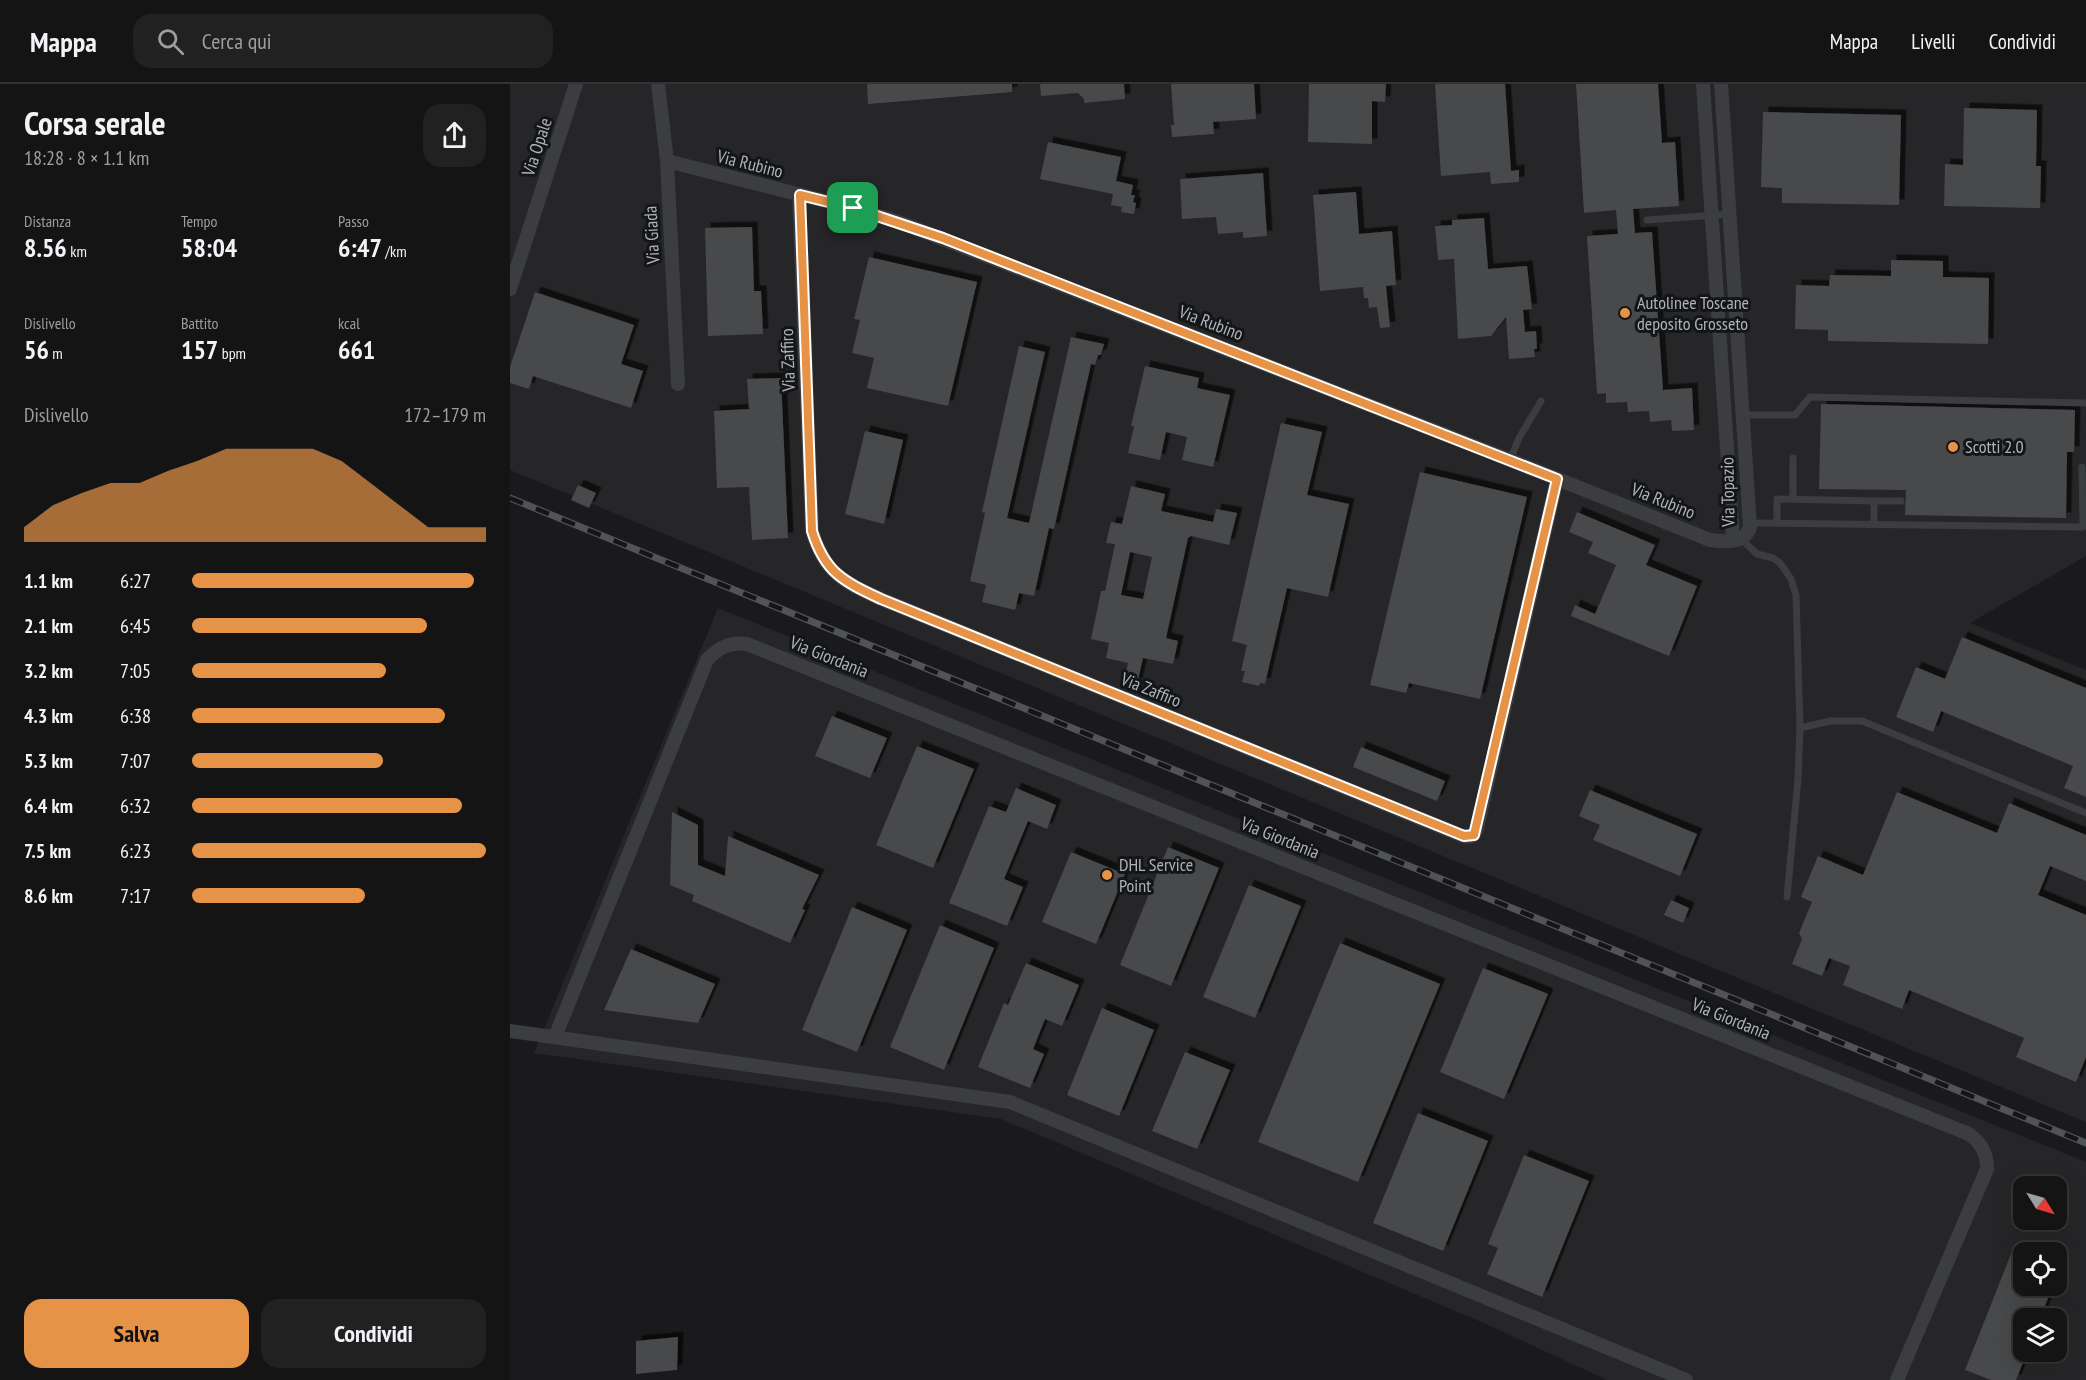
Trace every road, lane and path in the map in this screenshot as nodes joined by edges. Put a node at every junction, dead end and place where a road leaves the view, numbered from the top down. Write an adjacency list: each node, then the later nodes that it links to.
1 (576, 84): 10 (street, Via Opale)
2 (658, 84): 5 (street, Via Giada)
3 (1703, 84): 8 (street, Via Topazio)
4 (1721, 84): 7 (street, Via Topazio)
5 (667, 161): 6 (street, Via Rubino); 11 (street, Via Giada)
6 (800, 195): 16 (street, Via Rubino); 18 (street, Via Zaffiro)
7 (1730, 214): 8 (lane); 14 (street, Via Topazio)
8 (1712, 215): 9 (lane); 25 (street, Via Topazio)
9 (1647, 220)
10 (510, 289)
11 (678, 384)
12 (1541, 400): 16 (lane)
13 (2085, 403): 14 (lane)
14 (1743, 415): 22 (street, Via Topazio)
15 (1793, 458): 19 (lane)
16 (1510, 459): 18 (street, Via Rubino)
17 (2082, 467): 24 (lane)
18 (1557, 479): 25 (street, Via Rubino)
19 (1792, 499): 20 (lane); 23 (lane)
20 (1874, 501): 21 (lane); 24 (lane)
21 (1901, 501)
22 (1750, 523): 23 (lane); 25 (street, Via Topazio)
23 (1778, 523): 24 (lane)
24 (1874, 524)
25 (1737, 540): 26 (lane)
26 (1800, 728): 27 (lane); 28 (lane)
27 (2086, 813)
28 (1787, 897)
29 (510, 1031): 30 (street)
30 (555, 1037): 31 (street); 32 (street, Via Giordania)
31 (1686, 1380)
32 (1897, 1380)

